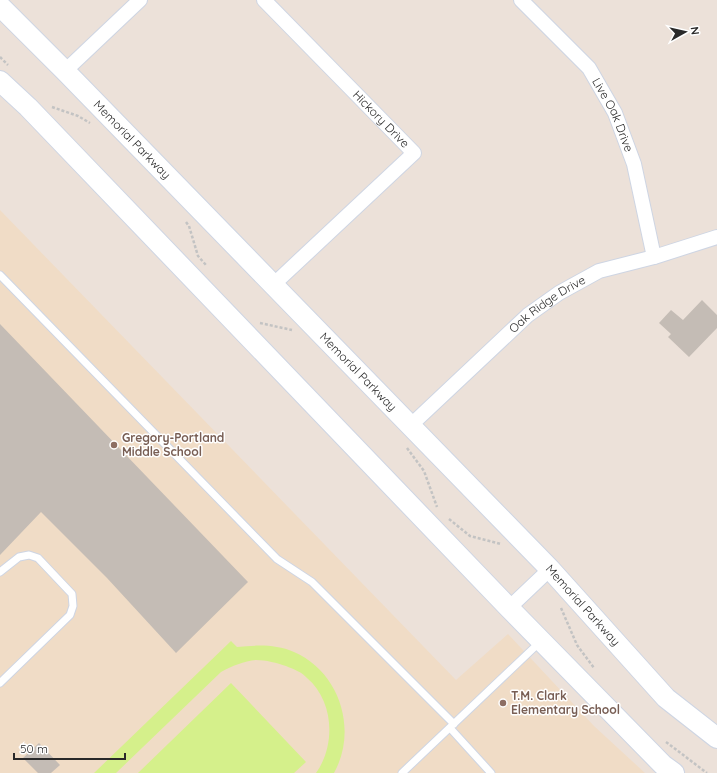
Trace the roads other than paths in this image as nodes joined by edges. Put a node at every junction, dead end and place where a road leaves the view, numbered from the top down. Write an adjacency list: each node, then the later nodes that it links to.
1 (140, 0): 5 (street)
2 (264, 0): 10 (street, Hickory Drive)
3 (521, 0): 8 (street, Live Oak Drive)
4 (0, 6): 5 (street, Memorial Parkway)
5 (65, 71): 10 (street, Memorial Parkway)
6 (5, 74): 14 (street)
7 (717, 237): 8 (street, Oak Ridge Drive)
8 (654, 257): 11 (street, Oak Ridge Drive)
9 (0, 276): 17 (lane)
10 (273, 285): 11 (street, Memorial Parkway)
11 (410, 426): 12 (street, Memorial Parkway)
12 (550, 569): 14 (street); 18 (street, Memorial Parkway)
13 (0, 572): 16 (lane)
14 (509, 608): 15 (street)
15 (541, 641): 17 (lane); 21 (street)
16 (0, 683)
17 (452, 726): 19 (lane); 20 (lane)
18 (717, 738)
19 (402, 773)
20 (491, 773)
21 (674, 773)

